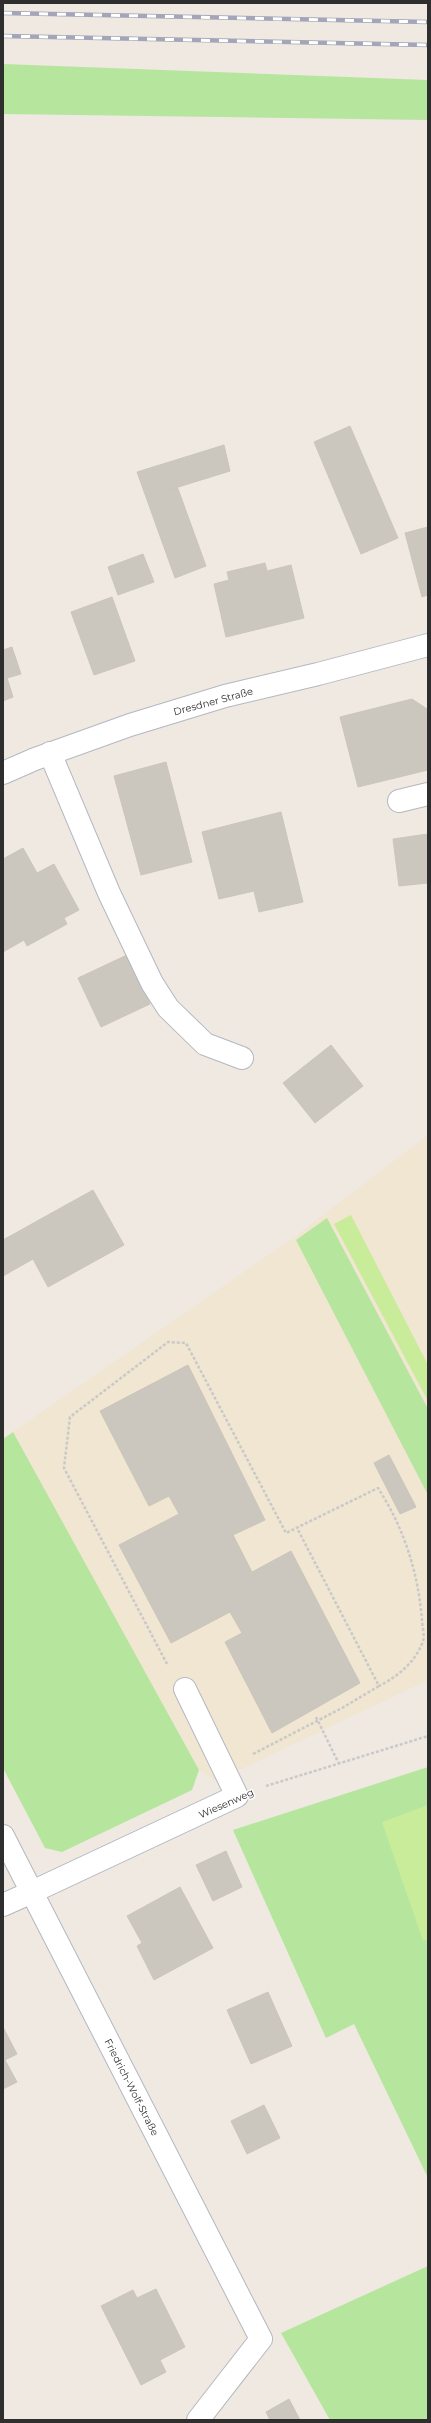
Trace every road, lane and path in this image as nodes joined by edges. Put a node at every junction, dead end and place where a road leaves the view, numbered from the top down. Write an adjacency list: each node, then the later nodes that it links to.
1 (428, 645): 2 (street, Dresdner Straße)
2 (50, 753): 3 (street, Dresdner Straße); 6 (street)
3 (3, 773)
4 (428, 794): 5 (street)
5 (399, 802)
6 (242, 1058)
7 (297, 1528): 8 (path); 8 (path); 9 (path)
8 (379, 1686): 11 (path)
9 (185, 1689): 14 (street)
10 (316, 1717): 11 (path)
11 (318, 1721): 13 (path); 14 (path)
12 (428, 1736): 13 (path, Wiesenweg)
13 (339, 1764): 15 (path, Wiesenweg)
14 (224, 1769): 15 (street)
15 (237, 1796): 17 (street, Wiesenweg)
16 (3, 1836): 17 (street, Friedrich-Wolf-Straße)
17 (32, 1892): 18 (street, Wiesenweg); 19 (street, Friedrich-Wolf-Straße)
18 (3, 1905)
19 (198, 2420)

